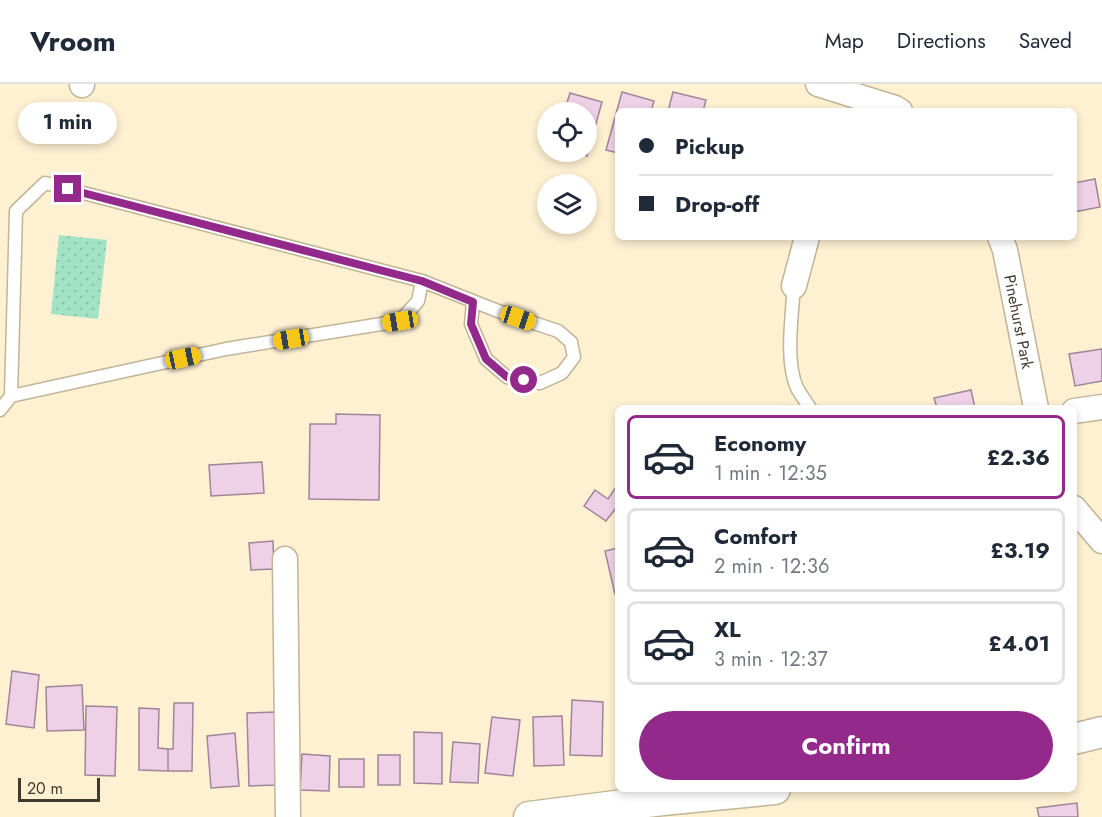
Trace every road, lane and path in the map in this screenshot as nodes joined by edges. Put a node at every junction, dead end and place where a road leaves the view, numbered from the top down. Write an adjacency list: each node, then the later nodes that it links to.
1 (818, 84): 2 (street)
2 (845, 102): 3 (street)
3 (895, 108)
4 (806, 240): 7 (street)
5 (1001, 240): 11 (street, Pinehurst Park)
6 (422, 281): 8 (lane); 9 (lane); 9 (lane)
7 (794, 286): 10 (lane)
8 (473, 302): 8 (lane)
9 (11, 396): 13 (lane)
10 (808, 405)
11 (1035, 405)
12 (1102, 407): 14 (street)
13 (0, 410)
14 (1077, 411)
15 (1077, 512): 16 (street)
16 (1102, 541)
17 (285, 559): 22 (street)
18 (1102, 732): 19 (street)
19 (1077, 738)
20 (731, 792): 21 (street)
21 (664, 809): 23 (street)
22 (288, 817)
23 (529, 817)

